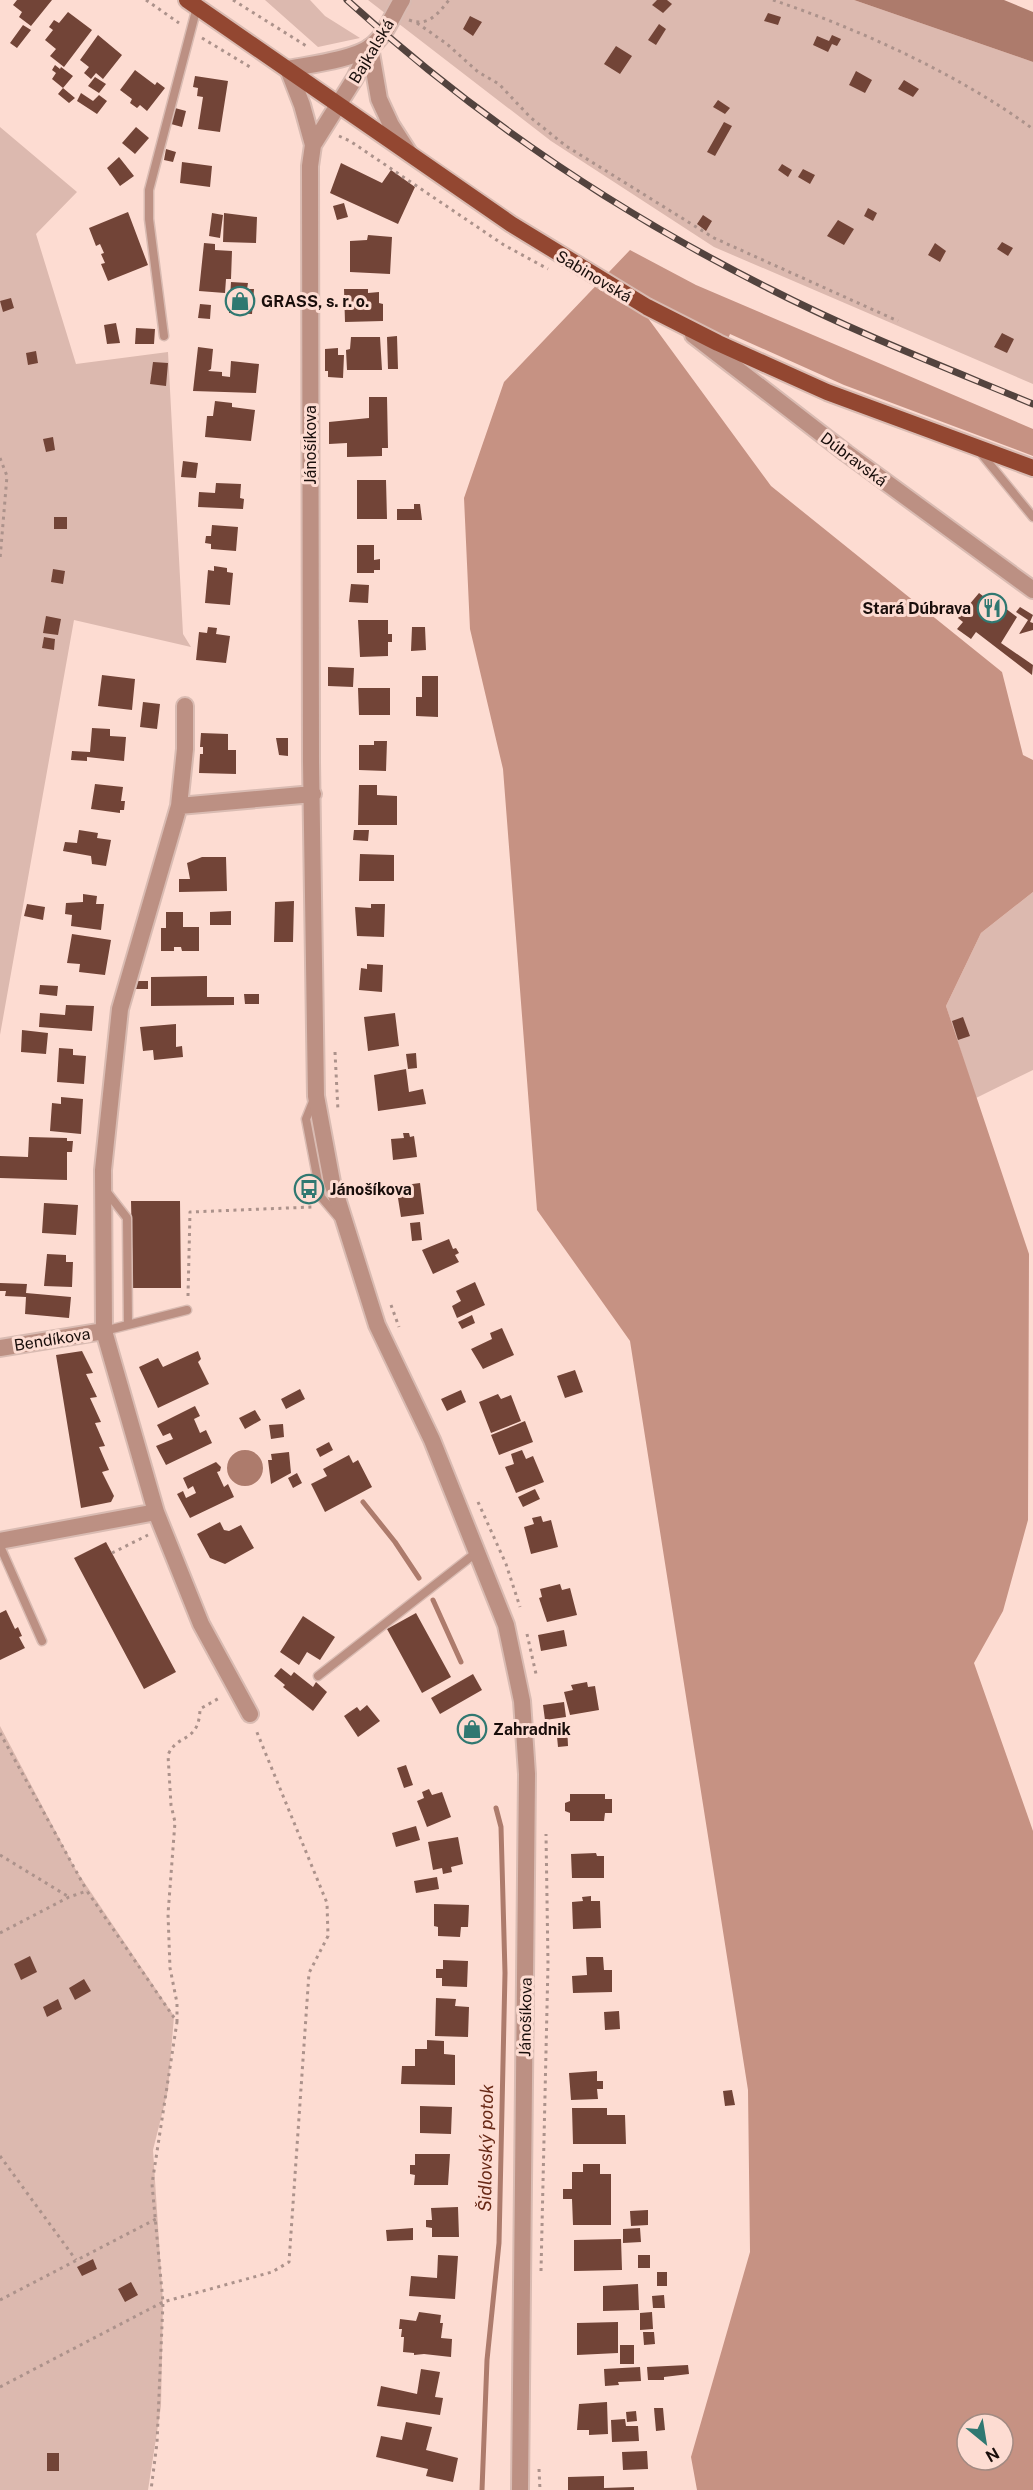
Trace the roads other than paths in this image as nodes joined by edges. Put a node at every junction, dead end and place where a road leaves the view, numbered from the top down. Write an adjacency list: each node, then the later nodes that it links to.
1 (192, 4): 4 (main road, Sabinovská); 9 (lane, Sabinovská)
2 (406, 5): 3 (street, Bajkalská)
3 (370, 47): 4 (street); 5 (street, Bajkalská); 7 (street)
4 (288, 69): 5 (main road, Sabinovská); 6 (street)
5 (338, 103): 6 (street, Jánošíkova); 7 (main road, Sabinovská)
6 (313, 145): 15 (street, Jánošíkova)
7 (409, 153): 8 (main road, Sabinovská)
8 (678, 324): 10 (main road, Sabinovská); 13 (street, Dúbravská)
9 (164, 336)
10 (975, 446): 11 (main road, Sabinovská); 12 (lane)
11 (1033, 468)
12 (1033, 517)
13 (1033, 590)
14 (185, 706): 16 (street)
15 (313, 794): 16 (street); 25 (street, Jánošíkova)
16 (179, 806): 17 (street)
17 (104, 1189): 19 (lane); 20 (street)
18 (188, 1310): 19 (lane)
19 (128, 1325): 20 (lane)
20 (104, 1331): 21 (street, Bendíkova); 22 (street)
21 (0, 1348)
22 (150, 1513): 23 (street); 28 (street)
23 (0, 1541)
24 (0, 1546): 26 (lane)
25 (477, 1552): 27 (lane); 29 (street, Jánošíkova)
26 (42, 1641)
27 (318, 1676)
28 (250, 1714)
29 (520, 2490)

